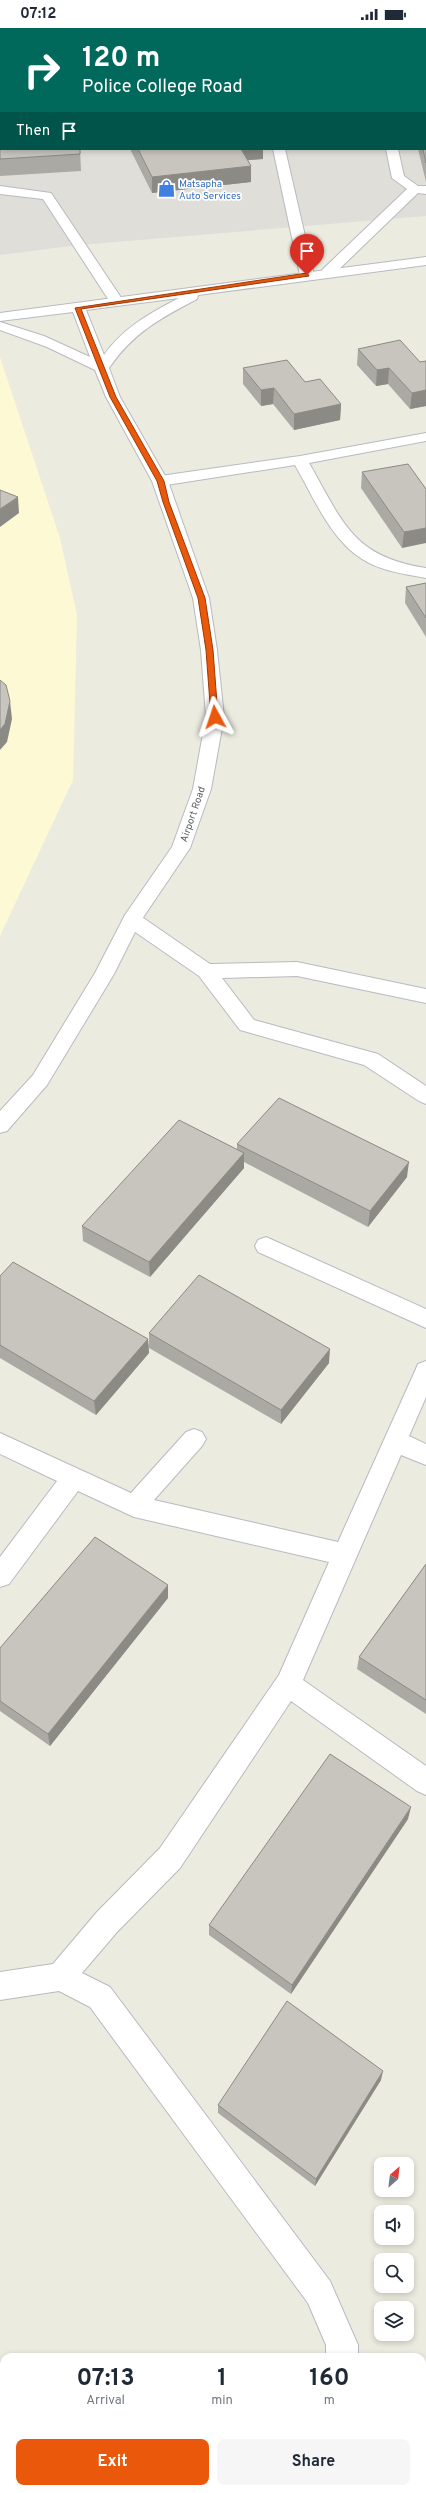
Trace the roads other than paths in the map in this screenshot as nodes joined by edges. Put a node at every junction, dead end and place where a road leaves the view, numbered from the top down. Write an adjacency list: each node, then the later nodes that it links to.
1 (279, 150): 7 (street)
2 (392, 150): 3 (street)
3 (421, 189): 6 (street)
4 (0, 190): 9 (street)
5 (426, 261): 6 (street)
6 (328, 272): 7 (street)
7 (307, 275): 8 (street)
8 (206, 289): 9 (street); 13 (street)
9 (117, 302): 10 (street)
10 (78, 308): 11 (street); 13 (street, Airport Road)
11 (0, 317)
12 (0, 326): 13 (street)
13 (102, 368): 16 (street, Airport Road)
14 (426, 437): 15 (street)
15 (300, 460): 16 (street); 17 (street)
16 (160, 481): 18 (street, Airport Road)
17 (426, 573)
18 (132, 920): 19 (street); 22 (street, Airport Road)
19 (206, 971): 20 (street); 21 (street)
20 (426, 996)
21 (426, 1096)
22 (0, 1125)
23 (266, 1246): 24 (street)
24 (426, 1319)
25 (426, 1371): 27 (street)
26 (194, 1439): 31 (street)
27 (395, 1441): 29 (street); 32 (street)
28 (0, 1443): 30 (street)
29 (426, 1455)
30 (74, 1478): 31 (street); 33 (street)
31 (134, 1506): 32 (street)
32 (344, 1555): 34 (street)
33 (0, 1576)
34 (288, 1684): 35 (street); 36 (street)
35 (426, 1782)
36 (60, 1977): 37 (street); 38 (street)
37 (0, 1986)
38 (342, 2353)

